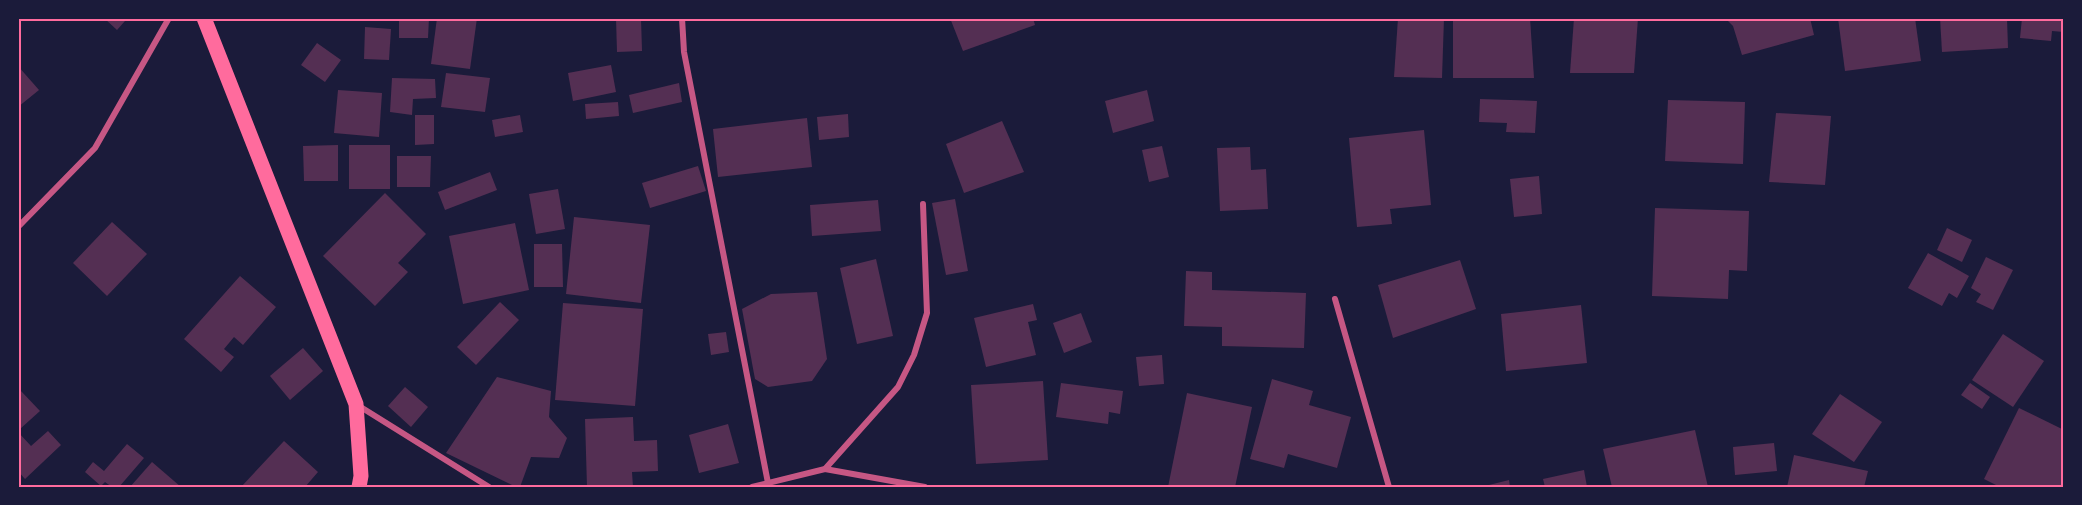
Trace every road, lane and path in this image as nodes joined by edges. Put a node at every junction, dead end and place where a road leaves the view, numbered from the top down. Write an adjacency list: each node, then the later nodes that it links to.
1 (169, 18): 5 (street)
2 (204, 18): 7 (main road)
3 (682, 18): 9 (street)
4 (923, 204): 8 (street)
5 (18, 227)
6 (1335, 298): 14 (street)
7 (356, 404): 10 (main road); 11 (street)
8 (825, 469): 9 (street); 13 (street)
9 (768, 483): 12 (street)
10 (359, 487)
11 (489, 487)
12 (752, 487)
13 (925, 487)
14 (1389, 487)

